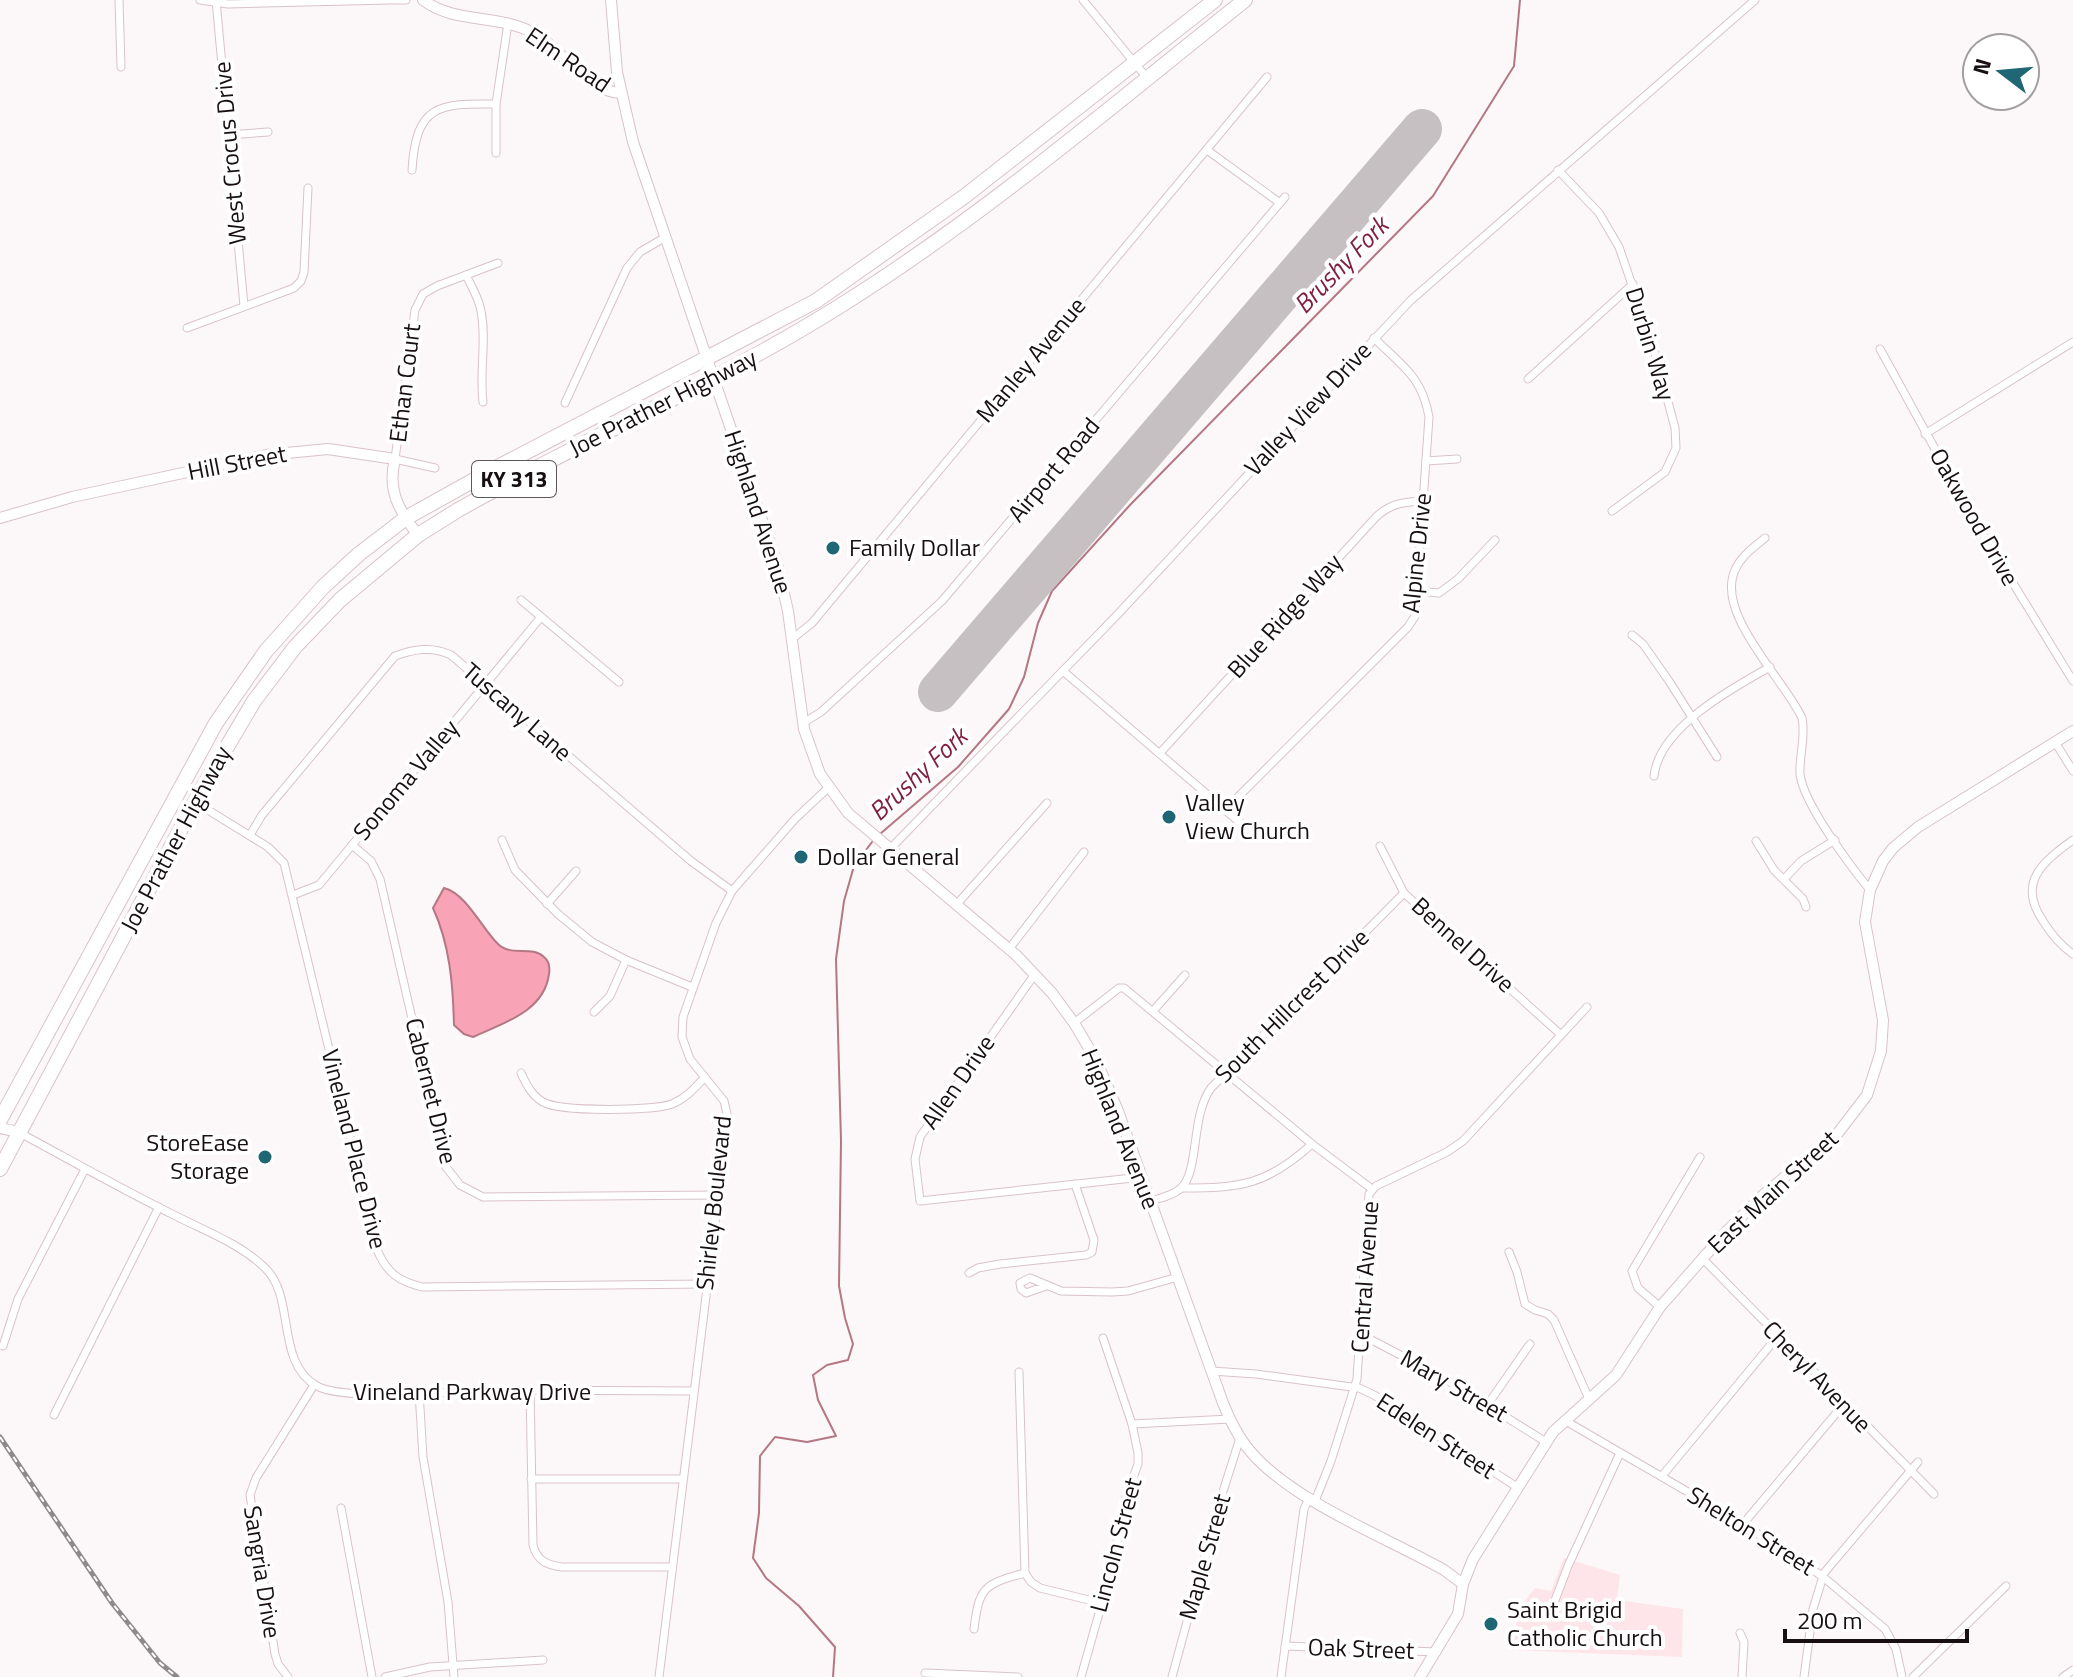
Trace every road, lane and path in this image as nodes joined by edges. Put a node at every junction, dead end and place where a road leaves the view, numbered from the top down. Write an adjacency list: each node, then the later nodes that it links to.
1 (119, 0): 14 (street)
2 (200, 0): 11 (street)
3 (391, 0): 4 (street); 11 (street)
4 (406, 0)
5 (423, 0): 12 (main road, Elm Road)
6 (611, 0): 17 (main road, Highland Avenue)
7 (1083, 0): 13 (street)
8 (1215, 0): 13 (highway, Joe Prather Highway / KY 313)
9 (1245, 0): 16 (highway, Joe Prather Highway / KY 313)
10 (1755, 0): 24 (street, Valley View Drive)
11 (216, 2): 20 (street, West Crocus Drive)
12 (508, 23): 17 (main road, Elm Road); 18 (street)
13 (1135, 64): 16 (street); 35 (highway, Joe Prather Highway / KY 313)
14 (121, 67)
15 (1267, 77): 21 (street, Manley Avenue)
16 (1147, 78): 36 (highway, Joe Prather Highway / KY 313)
17 (621, 93): 26 (main road, Highland Avenue)
18 (496, 104): 22 (street); 23 (street)
19 (268, 132): 20 (street)
20 (228, 135): 30 (street, West Crocus Drive)
21 (1207, 150): 56 (street, Manley Avenue); 63 (street, Airport Road)
22 (496, 153)
23 (412, 170)
24 (1558, 170): 29 (street, Durbin Way); 32 (street, Valley View Drive)
25 (308, 188): 30 (street)
26 (664, 238): 35 (main road, Highland Avenue); 39 (street)
27 (498, 263): 28 (street, Ethan Court)
28 (466, 275): 38 (street); 41 (street, Ethan Court)
29 (1633, 284): 37 (street); 46 (street, Durbin Way)
30 (244, 306): 31 (street)
31 (187, 328)
32 (1374, 338): 43 (street, Alpine Drive); 58 (street, Valley View Drive)
33 (2073, 342): 40 (street)
34 (1880, 349): 40 (street, Oakwood Drive)
35 (707, 360): 36 (main road, Highland Avenue); 48 (highway, Joe Prather Highway / KY 313)
36 (714, 378): 49 (highway, Joe Prather Highway / KY 313); 56 (main road, Highland Avenue)
37 (1528, 379)
38 (483, 402)
39 (565, 403)
40 (1925, 434): 59 (street, Oakwood Drive)
41 (395, 459): 44 (street); 47 (main road, Hill Street); 48 (main road)
42 (1457, 459): 43 (street)
43 (1426, 461): 45 (street, Alpine Drive)
44 (435, 468)
45 (1423, 501): 52 (street, Alpine Drive); 66 (street, Blue Ridge Way)
46 (1612, 511)
47 (0, 518)
48 (406, 518): 49 (main road); 107 (highway, Joe Prather Highway / KY 313)
49 (418, 535): 71 (highway, Joe Prather Highway / KY 313)
50 (1765, 538): 57 (street)
51 (1495, 540): 52 (street)
52 (1417, 591): 73 (street, Alpine Drive)
53 (521, 600): 54 (street)
54 (541, 617): 60 (street); 61 (street, Sonoma Valley)
55 (1632, 635): 62 (street)
56 (792, 639): 63 (main road, Highland Avenue)
57 (1770, 667): 62 (street); 77 (street)
58 (1063, 671): 66 (street); 81 (street, Valley View Drive)
59 (2073, 681)
60 (619, 682)
61 (485, 684): 75 (street, Tuscany Lane); 80 (street, Sonoma Valley); 87 (street, Tuscany Lane)
62 (1690, 718): 67 (street); 69 (street)
63 (803, 723): 70 (main road, Highland Avenue)
64 (2073, 731): 65 (main road, East Main Street)
65 (2055, 742): 68 (street); 86 (main road, East Main Street)
66 (1160, 753): 73 (street)
67 (1717, 757)
68 (2073, 771)
69 (1654, 776)
70 (828, 788): 81 (main road, Highland Avenue); 87 (street, Shirley Boulevard)
71 (195, 802): 75 (street, Vineland Place Drive); 108 (highway, Joe Prather Highway / KY 313)
72 (1047, 803): 91 (street)
73 (1226, 809): 74 (street)
74 (1244, 826)
75 (250, 835): 89 (street, Vineland Place Drive)
76 (502, 840): 90 (street)
77 (1835, 840): 85 (street); 86 (street)
78 (2073, 840): 94 (street)
79 (1756, 841): 85 (street)
80 (352, 845): 89 (street, Sonoma Valley); 117 (street, Cabernet Drive)
81 (887, 846): 91 (main road, Highland Avenue)
82 (1380, 846): 88 (street, Bennel Drive)
83 (1084, 852): 93 (street)
84 (576, 871): 90 (street)
85 (1785, 878): 92 (street)
86 (1870, 890): 121 (main road, East Main Street)
87 (732, 891): 98 (street, Shirley Boulevard)
88 (1404, 893): 103 (street, Bennel Drive); 104 (street, South Hillcrest Drive)
89 (293, 895): 124 (street, Vineland Place Drive)
90 (547, 904): 95 (street)
91 (957, 904): 93 (main road, Highland Avenue)
92 (1806, 907)
93 (1009, 949): 96 (main road, Highland Avenue)
94 (2073, 954)
95 (626, 960): 98 (street); 101 (street)
96 (1035, 974): 102 (main road, Highland Avenue); 114 (street, Allen Drive)
97 (1185, 975): 100 (street)
98 (692, 987): 106 (street, Shirley Boulevard)
99 (1587, 1007): 103 (street, Central Avenue)
100 (1153, 1011): 102 (street); 104 (street)
101 (594, 1012)
102 (1074, 1023): 113 (main road, Highland Avenue)
103 (1560, 1034): 116 (street, Central Avenue)
104 (1226, 1071): 109 (street); 115 (street, South Hillcrest Drive)
105 (521, 1073): 106 (street)
106 (705, 1077): 117 (street, Shirley Boulevard)
107 (0, 1119): 108 (main road)
108 (19, 1132): 111 (highway, Joe Prather Highway / KY 313); 112 (street)
109 (1312, 1144): 115 (street); 116 (street)
110 (1700, 1157): 126 (street)
111 (0, 1169)
112 (85, 1169): 119 (street); 131 (street)
113 (1142, 1177): 114 (street); 118 (main road, Highland Avenue)
114 (1075, 1184): 122 (street)
115 (1182, 1188): 118 (street)
116 (1372, 1189): 127 (street, Central Avenue)
117 (717, 1195): 124 (street, Shirley Boulevard)
118 (1151, 1201): 123 (main road, Highland Avenue)
119 (159, 1207): 134 (street); 142 (street)
120 (1509, 1252): 139 (street)
121 (1702, 1258): 126 (main road, East Main Street); 128 (street, Cheryl Avenue)
122 (969, 1273)
123 (1178, 1277): 125 (street); 132 (main road, Highland Avenue)
124 (707, 1284): 137 (street, Shirley Boulevard)
125 (1046, 1286)
126 (1660, 1307): 139 (main road, East Main Street)
127 (1360, 1334): 135 (street, Central Avenue); 140 (street, Mary Street)
128 (1778, 1336): 141 (street, Cheryl Avenue); 151 (street)
129 (1103, 1338): 145 (street, Lincoln Street)
130 (1530, 1344): 140 (street)
131 (3, 1346)
132 (1211, 1371): 135 (street, Edelen Street); 143 (main road, Highland Avenue)
133 (1019, 1372): 160 (street)
134 (314, 1385): 138 (street, Vineland Parkway Drive); 174 (street, Sangria Drive)
135 (1355, 1387): 154 (street, Edelen Street); 156 (street, Central Avenue)
136 (530, 1390): 137 (street, Vineland Parkway Drive); 138 (street, Vineland Parkway Drive); 152 (street)
137 (693, 1391): 153 (street, Shirley Boulevard)
138 (419, 1392): 171 (street)
139 (1589, 1399): 144 (main road, East Main Street)
140 (1488, 1404): 147 (street, Mary Street)
141 (1844, 1404): 150 (street, Cheryl Avenue); 158 (street)
142 (54, 1415)
143 (1230, 1419): 145 (street); 146 (main road, Highland Avenue)
144 (1564, 1420): 147 (main road, East Main Street); 148 (street, Shelton Street)
145 (1132, 1424): 164 (street, Lincoln Street)
146 (1240, 1438): 156 (main road, Highland Avenue); 181 (street, Maple Street)
147 (1546, 1442): 154 (main road, East Main Street)
148 (1620, 1453): 151 (street, Shelton Street); 165 (street)
149 (1918, 1462): 150 (street)
150 (1910, 1470): 155 (street, Cheryl Avenue); 161 (street)
151 (1662, 1476): 158 (street, Shelton Street)
152 (531, 1479): 153 (street); 159 (street)
153 (683, 1479): 159 (street, Shirley Boulevard)
154 (1517, 1487): 162 (main road, East Main Street)
155 (1934, 1494)
156 (1312, 1499): 162 (main road, Highland Avenue); 168 (street, Central Avenue)
157 (341, 1508): 175 (street)
158 (1743, 1524): 161 (street, Shelton Street)
159 (671, 1567): 178 (street, Shirley Boulevard)
160 (1025, 1573): 164 (street); 166 (street)
161 (1822, 1576): 185 (street); 186 (street, Shelton Street)
162 (1463, 1584): 169 (main road, East Main Street)
163 (2006, 1586): 187 (street)
164 (1101, 1603): 180 (street, Lincoln Street)
165 (1554, 1603)
166 (974, 1629)
167 (1740, 1633): 184 (street)
168 (1285, 1646): 169 (street, Oak Street); 182 (street, Central Avenue)
169 (1437, 1652): 183 (main road, East Main Street)
170 (543, 1660): 171 (street)
171 (453, 1666): 176 (street); 177 (street)
172 (2073, 1670): 188 (street)
173 (925, 1673): 179 (street)
174 (288, 1677)
175 (372, 1677)
176 (385, 1677)
177 (454, 1677)
178 (659, 1677)
179 (1018, 1677)
180 (1081, 1677)
181 (1172, 1677)
182 (1281, 1677)
183 (1420, 1677)
184 (1742, 1677)
185 (1804, 1677)
186 (1902, 1677)
187 (1913, 1677)
188 (2063, 1677)

